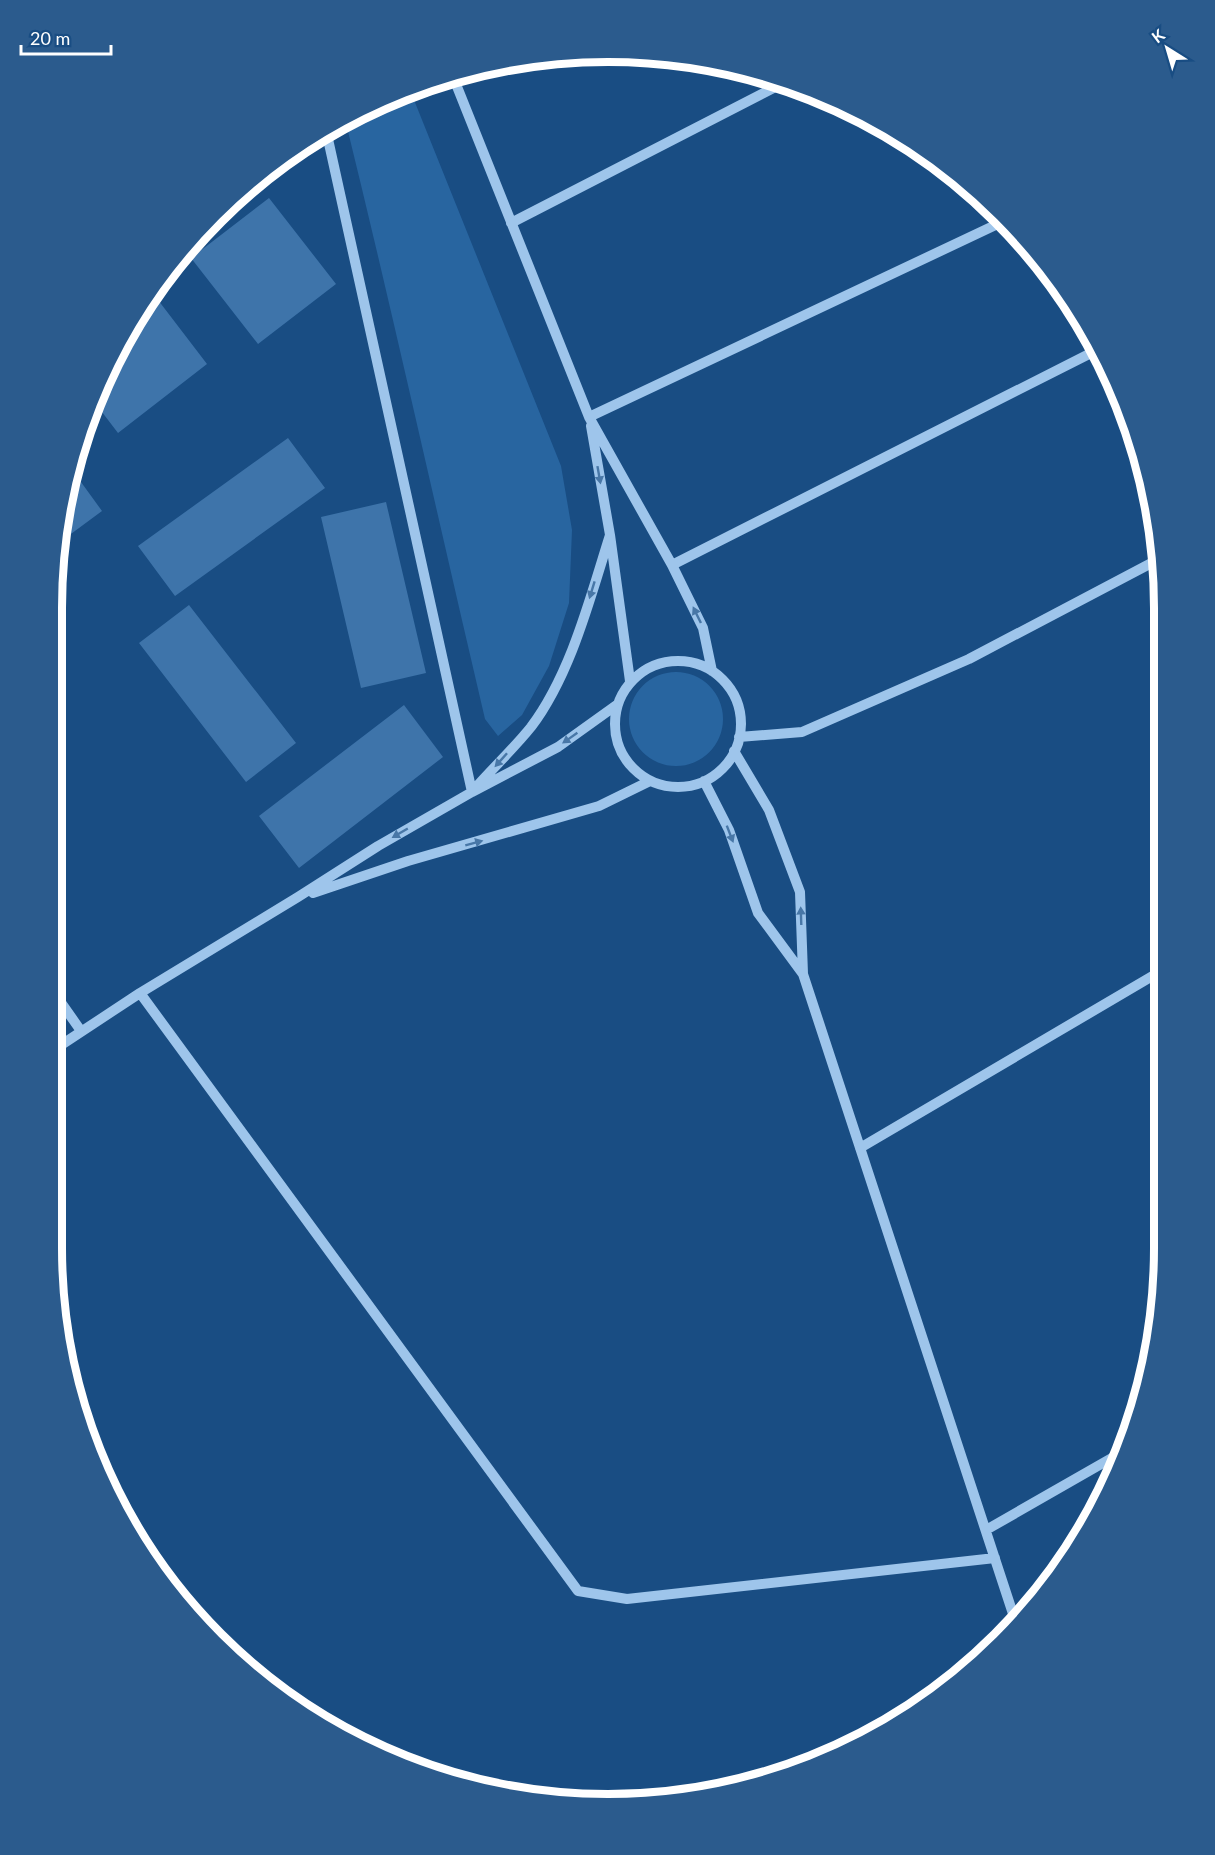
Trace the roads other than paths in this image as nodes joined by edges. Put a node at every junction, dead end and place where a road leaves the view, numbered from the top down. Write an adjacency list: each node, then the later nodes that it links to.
1 (456, 83): 4 (street)
2 (774, 88): 4 (street)
3 (328, 139): 18 (street)
4 (512, 224): 7 (street)
5 (997, 224): 7 (street)
6 (1090, 353): 10 (street)
7 (589, 417): 8 (street, one-way to 8); 10 (street)
8 (610, 535): 12 (street); 18 (street, one-way to 18)
9 (1151, 563): 14 (street)
10 (672, 565): 11 (street, one-way to 10)
11 (712, 670): 12 (street); 14 (street)
12 (630, 681): 13 (street)
13 (618, 704): 16 (street); 18 (street, one-way to 18)
14 (739, 737): 15 (street)
15 (734, 751): 17 (street); 20 (street, one-way to 15)
16 (650, 781): 17 (street); 19 (street, one-way to 16)
17 (704, 781): 20 (street, one-way to 20)
18 (472, 792): 19 (street, one-way to 19)
19 (298, 897): 22 (street)
20 (803, 974): 26 (street)
21 (1154, 975): 26 (street)
22 (140, 993): 24 (street); 29 (street)
23 (62, 1004): 24 (street)
24 (81, 1031): 25 (street)
25 (62, 1044)
26 (860, 1148): 28 (street)
27 (1111, 1459): 28 (street)
28 (986, 1530): 29 (street)
29 (995, 1558): 30 (street)
30 (1013, 1613)

